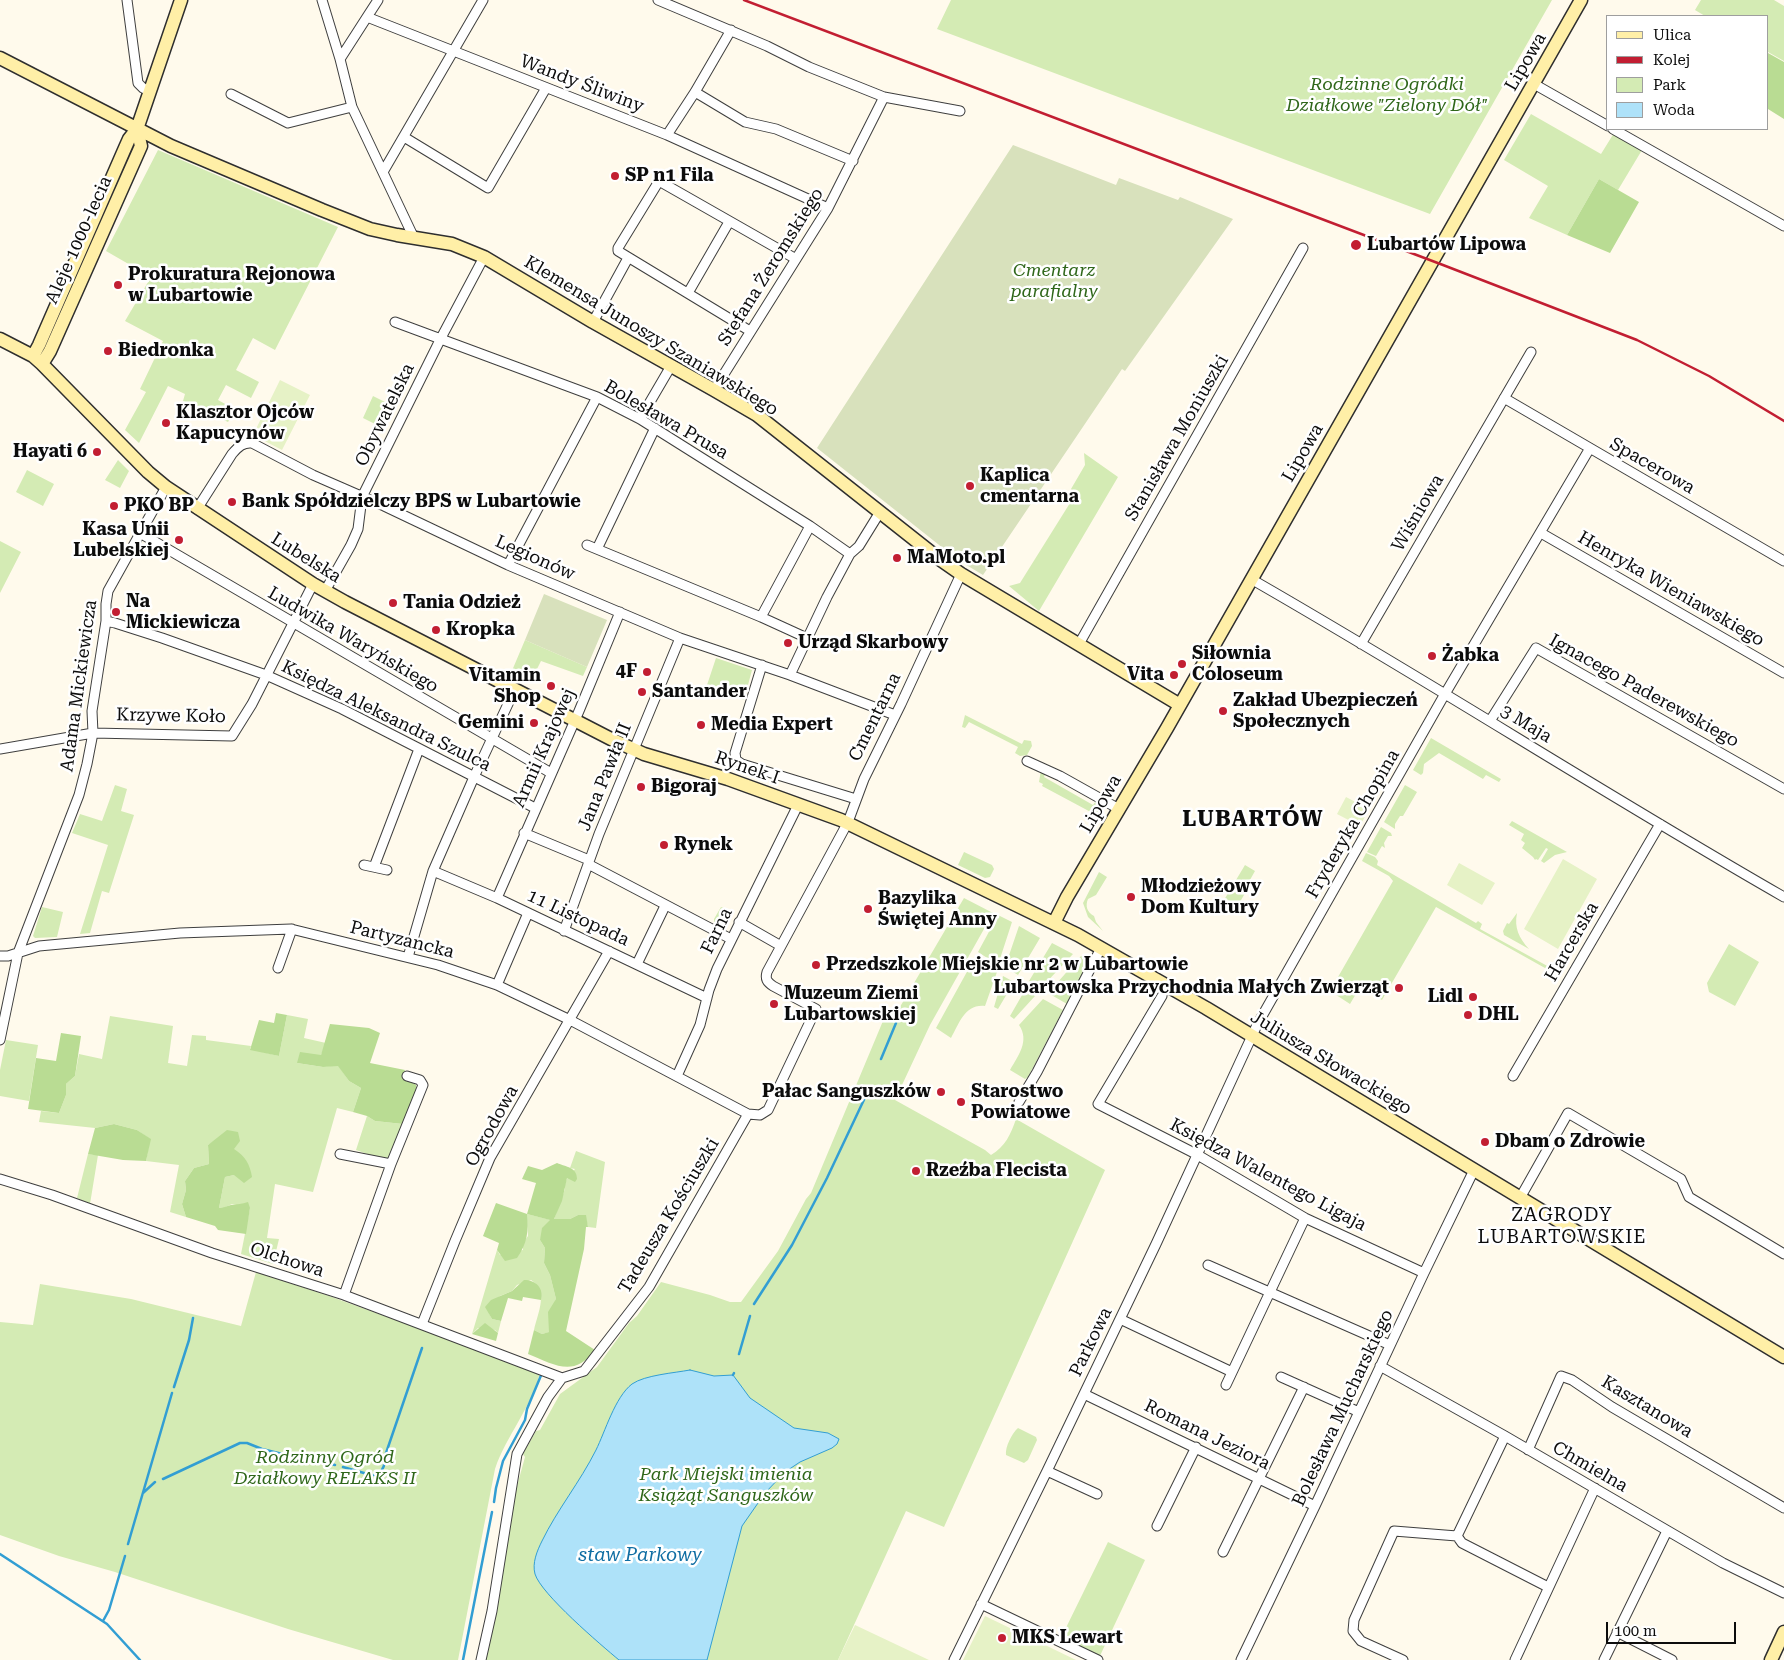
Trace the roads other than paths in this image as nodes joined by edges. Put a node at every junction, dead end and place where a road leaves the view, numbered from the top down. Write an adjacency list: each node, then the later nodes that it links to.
1 (127, 0): 15 (street)
2 (181, 0): 15 (street, Aleje 1000-lecia)
3 (322, 0): 12 (street)
4 (378, 0): 8 (street)
5 (483, 0): 10 (street)
6 (658, 0): 9 (street)
7 (1581, 0): 13 (street, Lipowa)
8 (367, 17): 10 (street, Wandy Śliwiny); 12 (street)
9 (731, 30): 16 (street); 18 (street)
10 (454, 52): 14 (street, Wandy Śliwiny); 25 (street)
11 (0, 58): 22 (street, Klemensa Junoszy Szaniawskiego)
12 (340, 59): 19 (street)
13 (1534, 84): 21 (street); 64 (street, Lipowa)
14 (546, 88): 24 (street, Wandy Śliwiny); 25 (street)
15 (150, 91): 22 (street, Aleje 1000-lecia)
16 (695, 92): 24 (street); 26 (street)
17 (231, 94): 19 (street)
18 (884, 97): 20 (street); 26 (street, Stefana Żeromskiego)
19 (352, 107): 27 (street)
20 (960, 111)
21 (1606, 125)
22 (137, 129): 31 (street, Klemensa Junoszy Szaniawskiego); 43 (street, Aleje 1000-lecia)
23 (1615, 130): 30 (street)
24 (667, 135): 28 (street, Wandy Śliwiny)
25 (404, 137): 27 (street)
26 (852, 161): 28 (street, Stefana Żeromskiego)
27 (383, 172): 31 (street)
28 (828, 208): 35 (street, Stefana Żeromskiego)
29 (729, 222): 34 (street); 35 (street); 36 (street)
30 (1784, 226)
31 (414, 238): 33 (street, Klemensa Junoszy Szaniawskiego)
32 (1303, 248): 73 (street, Stanisława Moniuszki)
33 (484, 257): 38 (street, Klemensa Junoszy Szaniawskiego); 40 (street, Obywatelska)
34 (628, 258): 36 (street); 38 (street)
35 (796, 259): 39 (street, Stefana Żeromskiego)
36 (688, 293): 39 (street)
37 (395, 322): 40 (street, Bolesława Prusa)
38 (593, 322): 44 (street, Klemensa Junoszy Szaniawskiego)
39 (750, 332): 45 (street, Stefana Żeromskiego)
40 (441, 338): 46 (street, Bolesława Prusa); 52 (street, Obywatelska)
41 (0, 339): 43 (street, Lubelska)
42 (1530, 352): 47 (street, Wiśniowa)
43 (38, 360): 51 (street, Lubelska)
44 (671, 366): 45 (street, Klemensa Junoszy Szaniawskiego); 48 (street)
45 (714, 390): 54 (street, Klemensa Junoszy Szaniawskiego)
46 (597, 397): 48 (street, Bolesława Prusa); 62 (street)
47 (1504, 398): 50 (street, Spacerowa); 74 (street, Wiśniowa)
48 (640, 419): 49 (street, Bolesława Prusa)
49 (655, 428): 55 (street, Bolesława Prusa); 59 (street)
50 (1590, 448): 57 (street, Fryderyka Chopina); 61 (street, Spacerowa)
51 (166, 487): 53 (street, Lubelska); 56 (street, Adama Mickiewicza)
52 (362, 498): 53 (street, Legionów); 62 (street, Legionów); 66 (street, Obywatelska)
53 (197, 509): 65 (street, Lubelska)
54 (880, 512): 60 (street); 63 (street, Klemensa Junoszy Szaniawskiego)
55 (810, 526): 60 (street, Bolesława Prusa); 68 (street)
56 (140, 533): 69 (street, Adama Mickiewicza); 70 (street, Ludwika Waryńskiego)
57 (1541, 533): 76 (street, Henryka Wieniawskiego); 80 (street, Fryderyka Chopina)
58 (587, 545): 59 (street)
59 (597, 549): 68 (street)
60 (850, 554): 72 (street)
61 (1784, 561)
62 (508, 565): 67 (street, Legionów)
63 (961, 574): 73 (street, Klemensa Junoszy Szaniawskiego); 82 (street, Cmentarna)
64 (1251, 580): 74 (street, 3 Maja); 81 (street, Lipowa)
65 (313, 584): 66 (street, Lubelska); 70 (street, Krzywe Koło)
66 (325, 591): 79 (street, Lubelska)
67 (620, 612): 71 (street, Legionów); 84 (street, Armii Krajowej)
68 (761, 617): 72 (street)
69 (106, 621): 77 (street, Księdza Aleksandra Szulca); 85 (street, Adama Mickiewicza)
70 (292, 623): 77 (street, Krzywe Koło); 86 (street, Ludwika Waryńskiego)
71 (680, 638): 75 (street, Legionów); 89 (street, Jana Pawła II)
72 (807, 638): 78 (street)
73 (1079, 644): 81 (street, Klemensa Junoszy Szaniawskiego)
74 (1361, 644): 80 (street, 3 Maja)
75 (762, 665): 78 (street, Legionów); 94 (street)
76 (1784, 673)
77 (266, 675): 85 (street, Krzywe Koło); 88 (street, Księdza Aleksandra Szulca)
78 (790, 675): 82 (street, Legionów)
79 (514, 691): 84 (street, Lubelska); 86 (street)
80 (1445, 694): 83 (street, 3 Maja); 125 (street, Fryderyka Chopina)
81 (1180, 705): 97 (street, Lipowa)
82 (895, 715): 94 (street, Cmentarna)
83 (1490, 721): 93 (street, Ignacego Paderewskiego); 99 (street, 3 Maja)
84 (574, 722): 89 (street, Lubelska); 91 (street, Armii Krajowej)
85 (92, 733): 87 (street, Krzywe Koło); 116 (street, Adama Mickiewicza)
86 (492, 740): 91 (street, Ludwika Waryńskiego); 92 (street)
87 (0, 749)
88 (420, 749): 92 (street, Księdza Aleksandra Szulca); 102 (street)
89 (633, 749): 95 (street, Rynek I); 101 (street, Jana Pawła II)
90 (1026, 762): 97 (street)
91 (551, 773): 96 (street, Armii Krajowej)
92 (474, 777): 96 (street, Księdza Aleksandra Szulca); 103 (street)
93 (1784, 788)
94 (856, 800): 98 (street, Cmentarna)
95 (798, 805): 98 (street, Rynek I); 108 (street, Farna)
96 (535, 808): 100 (street, Armii Krajowej)
97 (1118, 809): 109 (street, Lipowa)
98 (848, 822): 109 (street, Juliusza Słowackiego); 113 (street)
99 (1660, 824): 104 (street, 3 Maja); 129 (street, Harcerska)
100 (524, 833): 101 (street); 105 (street, Armii Krajowej)
101 (589, 862): 106 (street); 111 (street, Jana Pawła II)
102 (387, 870)
103 (433, 871): 105 (street, 11 Listopada); 118 (street)
104 (1784, 896)
105 (497, 898): 107 (street, 11 Listopada)
106 (665, 906): 112 (street); 119 (street)
107 (528, 913): 111 (street, 11 Listopada); 121 (street)
108 (739, 922): 112 (street, Farna); 113 (street)
109 (1054, 923): 114 (street, Juliusza Słowackiego)
110 (292, 929): 116 (street, Partyzancka); 118 (street, Partyzancka); 120 (street)
111 (564, 931): 115 (street, 11 Listopada)
112 (731, 939): 123 (street, Farna)
113 (781, 946): 131 (street)
114 (1101, 948): 125 (street, Juliusza Słowackiego); 130 (street)
115 (609, 951): 119 (street, 11 Listopada); 124 (street, Ogrodowa)
116 (18, 953): 117 (street, Partyzancka); 126 (street, Adama Mickiewicza)
117 (0, 956)
118 (408, 957): 121 (street, Partyzancka)
119 (637, 964): 123 (street, 11 Listopada)
120 (278, 968)
121 (496, 985): 124 (street, Partyzancka)
122 (1162, 996): 133 (street, Księdza Walentego Ligaja)
123 (707, 998): 128 (street, Farna)
124 (570, 1020): 128 (street, Partyzancka); 145 (street, Ogrodowa)
125 (1252, 1036): 133 (street, Parkowa); 135 (street, Juliusza Słowackiego)
126 (0, 1040)
127 (407, 1076): 134 (street)
128 (677, 1076): 131 (street, Partyzancka)
129 (1513, 1076)
130 (1019, 1102)
131 (748, 1114): 151 (street, Tadeusza Kościuszki)
132 (340, 1154): 134 (street)
133 (1196, 1154): 138 (street, Księdza Walentego Ligaja); 144 (street, Parkowa)
134 (391, 1164): 143 (street)
135 (1474, 1170): 137 (street, Juliusza Słowackiego); 141 (street, Bolesława Mucharskiego)
136 (0, 1179): 143 (street, Olchowa)
137 (1520, 1198): 139 (street); 147 (street, Juliusza Słowackiego)
138 (1305, 1218): 141 (street, Księdza Walentego Ligaja); 142 (street)
139 (1784, 1254)
140 (1208, 1266): 142 (street)
141 (1424, 1273): 146 (street, Bolesława Mucharskiego)
142 (1269, 1293): 146 (street); 149 (street)
143 (344, 1295): 145 (street, Olchowa)
144 (1120, 1318): 149 (street); 154 (street, Parkowa)
145 (422, 1324): 151 (street, Olchowa)
146 (1390, 1345): 148 (street, Bolesława Mucharskiego)
147 (1784, 1356)
148 (1380, 1366): 155 (street, Bolesława Mucharskiego); 156 (street, Chmielna)
149 (1232, 1372): 152 (street)
150 (1282, 1377): 153 (street)
151 (562, 1378): 175 (street)
152 (1226, 1385)
153 (1304, 1386): 155 (street); 160 (street)
154 (1084, 1394): 157 (street, Romana Jeziora); 159 (street, Parkowa)
155 (1359, 1412): 163 (street, Bolesława Mucharskiego)
156 (1505, 1436): 158 (street, Chmielna); 167 (street)
157 (1196, 1447): 160 (street, Romana Jeziora); 165 (street)
158 (1528, 1450): 161 (street, Chmielna); 164 (street, Kasztanowa)
159 (1047, 1471): 162 (street); 171 (street, Parkowa)
160 (1260, 1479): 163 (street, Romana Jeziora); 168 (street)
161 (1595, 1488): 166 (street, Chmielna); 169 (street)
162 (1097, 1494)
163 (1315, 1506): 178 (street, Bolesława Mucharskiego)
164 (1784, 1508)
165 (1157, 1526)
166 (1667, 1531): 170 (street, Chmielna); 172 (street)
167 (1457, 1536): 169 (street); 179 (street)
168 (1223, 1552)
169 (1548, 1587): 180 (street)
170 (1784, 1593)
171 (981, 1604): 176 (street, Parkowa); 177 (street)
172 (1617, 1632): 174 (street); 181 (street)
173 (1784, 1632): 183 (street)
174 (1660, 1657): 182 (street)
175 (481, 1660)
176 (954, 1660)
177 (1098, 1660)
178 (1241, 1660)
179 (1403, 1660)
180 (1515, 1660)
181 (1604, 1660)
182 (1672, 1660)
183 (1771, 1660)

